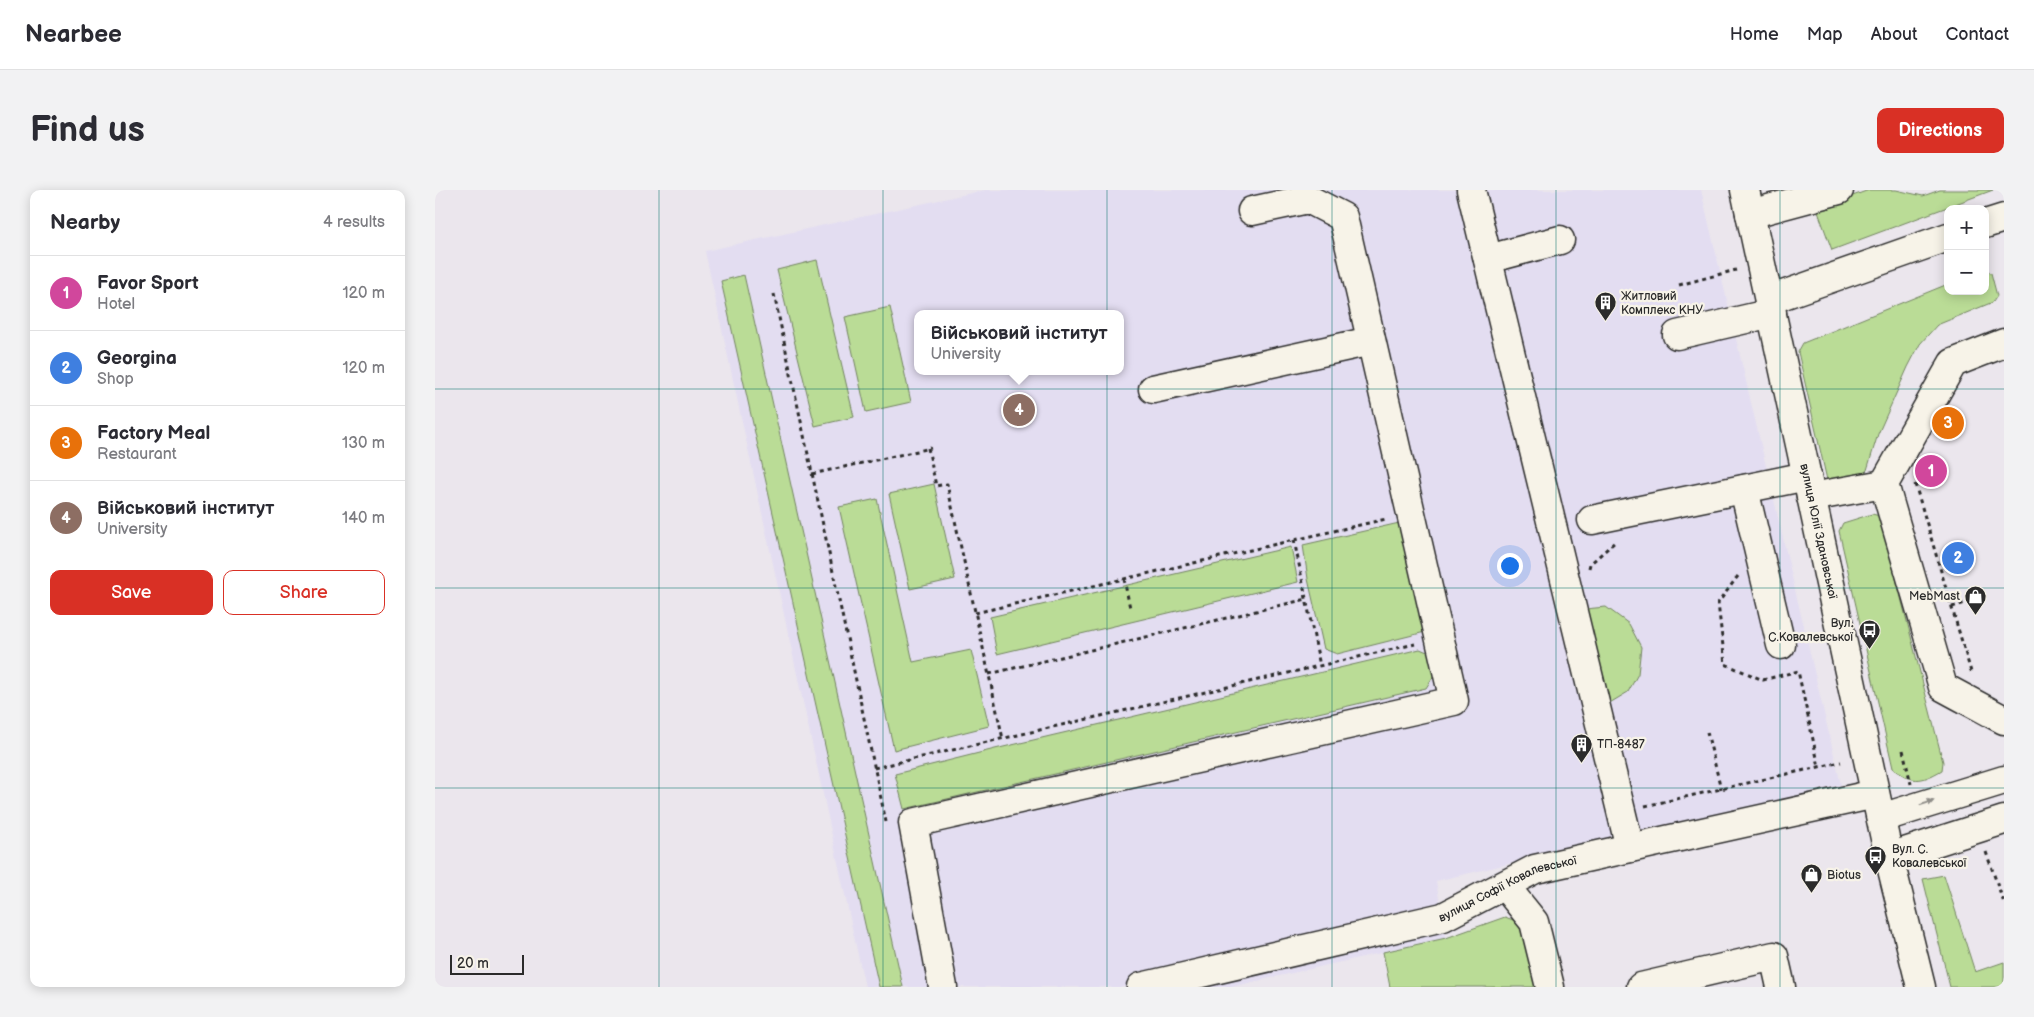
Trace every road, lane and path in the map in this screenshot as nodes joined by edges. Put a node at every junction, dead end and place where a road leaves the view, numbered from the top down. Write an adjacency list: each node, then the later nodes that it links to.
1 (1471, 190): 9 (street)
2 (1839, 190): 3 (street)
3 (1748, 202): 13 (street, вулиця Юлії Здановської)
4 (1252, 211): 15 (street)
5 (2004, 218): 6 (street)
6 (1989, 223)
7 (1560, 240): 9 (street)
8 (1944, 240): 13 (street)
9 (1488, 259): 45 (street)
10 (1741, 268): 11 (path)
11 (1679, 285)
12 (774, 294): 18 (path)
13 (1770, 307): 14 (street); 21 (street, вулиця Юлії Здановської)
14 (1677, 335)
15 (1371, 341): 17 (street); 23 (street)
16 (2004, 344): 20 (street)
17 (1153, 389)
18 (812, 474): 31 (path); 41 (path)
19 (1913, 476): 29 (path)
20 (1884, 484): 21 (street); 37 (street)
21 (1809, 486): 22 (street); 44 (street, вулиця Юлії Здановської)
22 (1744, 489): 24 (street); 33 (street)
23 (1411, 513): 25 (path); 32 (street)
24 (1592, 520)
25 (1294, 540): 26 (path); 27 (path)
26 (1123, 579): 30 (path); 31 (path)
27 (1307, 599): 34 (path); 36 (path)
28 (1972, 601): 29 (path)
29 (1952, 607): 35 (path)
30 (1130, 608)
31 (975, 613): 36 (path)
32 (1440, 638): 34 (path); 54 (street)
33 (1781, 645)
34 (1320, 666): 39 (path)
35 (1971, 673)
36 (989, 674): 39 (path)
37 (2004, 720)
38 (1707, 732): 43 (path)
39 (1003, 739): 41 (path)
40 (1844, 761): 43 (path)
41 (874, 768): 47 (path)
42 (2004, 780): 44 (street, вулиця Софії Ковалевської, one-way to 42)
43 (1721, 789): 45 (path)
44 (1878, 806): 48 (street, вулиця Софії Ковалевської); 50 (street, вулиця Юлії Здановської)
45 (1621, 812): 48 (street)
46 (2004, 820): 50 (street)
47 (887, 826)
48 (1630, 848): 51 (street, вулиця Софії Ковалевської)
49 (1986, 852): 52 (path)
50 (1889, 857): 53 (street, вулиця Юлії Здановської)
51 (1505, 886): 55 (street, вулиця Софії Ковалевської); 56 (street)
52 (2004, 903)
53 (1919, 986)
54 (943, 987)
55 (1141, 987)
56 (1549, 987)
57 (1641, 987): 58 (street)
58 (1781, 987)

